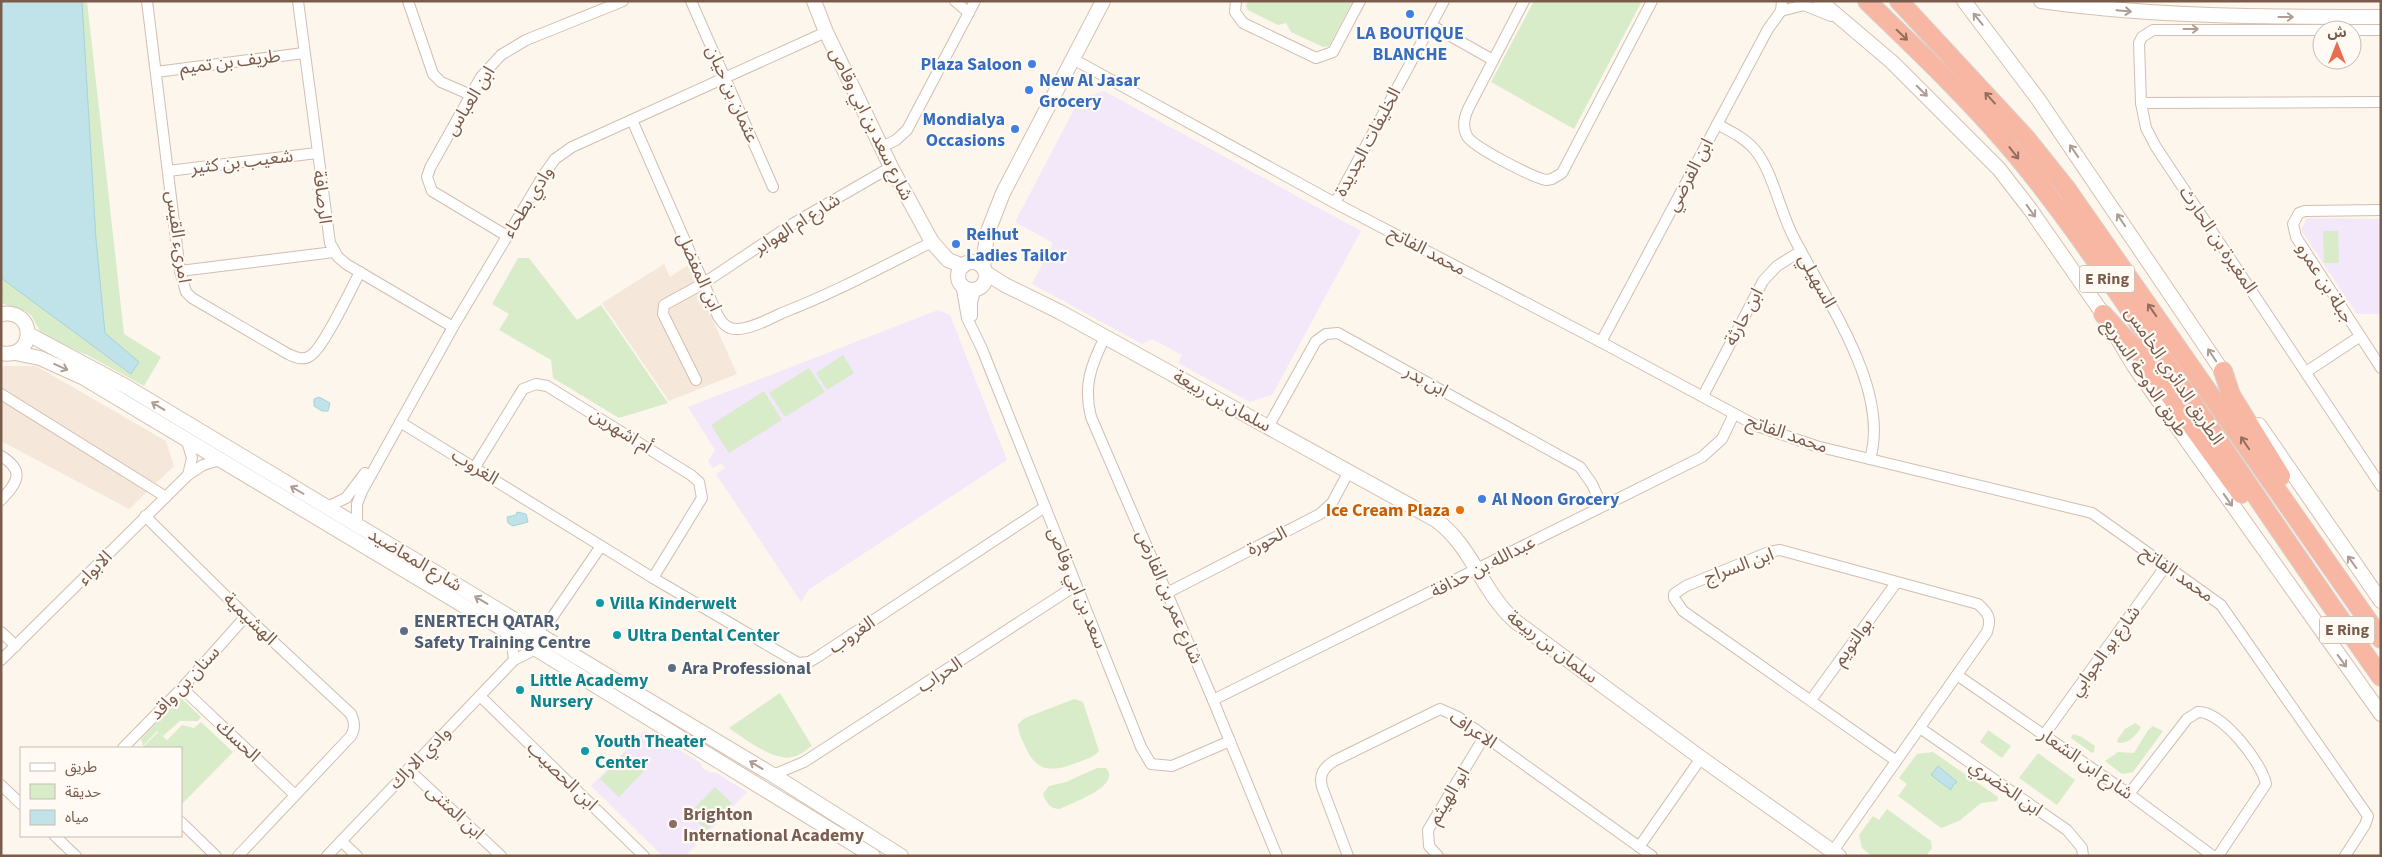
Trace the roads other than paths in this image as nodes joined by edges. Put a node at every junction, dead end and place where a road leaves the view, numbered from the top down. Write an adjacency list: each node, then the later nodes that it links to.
1 (146, 1): 30 (street, امرىء القيس)
2 (408, 1): 32 (street)
3 (623, 1): 32 (street, ابن العباس)
4 (691, 1): 31 (street, عثمان بن حيان)
5 (814, 1): 26 (street, شارع سعد بن ابي وقاص)
6 (955, 1): 21 (street)
7 (975, 1): 21 (street)
8 (1103, 1): 28 (street)
9 (1236, 1): 10 (street)
10 (1360, 1)
11 (1444, 1): 23 (street, الخليفات الجديدة)
12 (1524, 1): 29 (street)
13 (1652, 1): 29 (street)
14 (1820, 1): 24 (street, طريق الدوحة السريع)
15 (1867, 1): 96 (highway, الطريق الدائري الخامس / E Ring, one-way to 96)
16 (1899, 1): 93 (highway, الطريق الدائري الخامس / E Ring, one-way to 16)
17 (1964, 1): 67 (street, one-way to 17)
18 (2041, 1): 22 (street, one-way to 22)
19 (299, 2): 27 (street, الرصافة)
20 (1781, 6): 24 (street, ابن الفرضي); 36 (street, ابن الفرضي)
21 (969, 12): 37 (street)
22 (2381, 17)
23 (1431, 25): 29 (street); 42 (street, الخليفات الجديدة)
24 (1852, 26): 58 (street, طريق الدوحة السريع, one-way to 58)
25 (2381, 30): 34 (street, المغيرة بن الحارث, one-way to 25)
26 (826, 32): 31 (street, وادي بطحاء); 37 (street, شارع سعد بن ابي وقاص)
27 (304, 53): 30 (street, طريف بن تميم); 38 (street, الرصافة)
28 (1073, 59): 42 (street, محمد الفاتح); 44 (street)
29 (1493, 60)
30 (156, 72): 40 (street, امرىء القيس)
31 (724, 78): 35 (street, وادي بطحاء); 41 (street, عثمان بن حيان)
32 (471, 95): 45 (street, ابن العباس)
33 (2381, 102): 34 (street)
34 (2141, 103): 68 (street, المغيرة بن الحارث)
35 (632, 120): 45 (street, وادي بطحاء); 53 (street, ابن المفضل)
36 (1717, 124): 47 (street, السهيلي); 64 (street, ابن الفرضي)
37 (882, 147): 39 (street, شارع سعد بن ابي وقاص)
38 (316, 153): 40 (street, شعيب بن كثير); 48 (street, الرصافة)
39 (891, 167): 46 (street, شارع سعد بن ابي وقاص); 53 (street, شارع ام الهوابر)
40 (168, 171): 50 (street, امرىء القيس)
41 (773, 187)
42 (1335, 203): 64 (street, محمد الفاتح)
43 (2381, 210): 62 (street, جبلة بن عمرو)
44 (987, 234): 49 (street); 51 (street)
45 (507, 236): 59 (street, وادي بطحاء)
46 (933, 243): 49 (street, شارع سعد بن ابي وقاص); 53 (street, ابن المفضل); 54 (street, شارع سعد بن ابي وقاص)
47 (1801, 251): 71 (street, ابن حارثة); 77 (street, السهيلي)
48 (334, 252): 50 (street); 52 (street)
49 (965, 264): 51 (street); 54 (street)
50 (180, 270): 52 (street, امرىء القيس)
51 (984, 270): 55 (street); 56 (street, سلمان بن ربيعة)
52 (360, 272): 59 (street)
53 (704, 283): 69 (street, شارع ام الهوابر)
54 (960, 284): 55 (street); 60 (street)
55 (979, 288): 56 (street, سلمان بن ربيعة); 60 (street)
56 (1015, 290): 63 (street, سلمان بن ربيعة)
57 (1, 314): 61 (street)
58 (2102, 314): 96 (highway); 117 (street, طريق الدوحة السريع, one-way to 117)
59 (453, 327): 73 (street, وادي بطحاء)
60 (974, 331): 86 (street, سعد بن ابي وقاص)
61 (28, 334): 65 (street); 87 (street, شارع المعاضيد, one-way to 61)
62 (2359, 336): 66 (street, جبلة بن عمرو); 68 (street)
63 (1105, 337): 74 (street, سلمان بن ربيعة); 98 (street, شارع عمر بن الفارض)
64 (1601, 342): 71 (street, محمد الفاتح)
65 (6, 354): 75 (street, شارع المعاضيد, one-way to 75)
66 (2381, 368)
67 (2223, 372): 93 (highway); 99 (street, one-way to 67)
68 (2306, 372): 82 (street, المغيرة بن الحارث)
69 (696, 380)
70 (1, 394): 83 (street)
71 (1703, 396): 72 (street, محمد الفاتح)
72 (1734, 414): 77 (street, محمد الفاتح); 85 (street, عبدالله بن حذافة)
73 (399, 424): 79 (street, الغروب); 87 (street, وادي بطحاء); 89 (street, وادي بطحاء)
74 (1268, 426): 80 (street, سلمان بن ربيعة); 85 (street, ابن بدر)
75 (188, 442): 78 (street, شارع المعاضيد); 81 (street)
76 (1, 456): 84 (street)
77 (1870, 459): 91 (street, محمد الفاتح)
78 (220, 460): 81 (street, الابواء); 104 (street, شارع المعاضيد)
79 (475, 467): 90 (street, الغروب); 94 (street, أم اشهرين)
80 (1349, 471): 92 (street, سلمان بن ربيعة); 98 (street, الحورة)
81 (188, 475): 83 (street, الابواء)
82 (2381, 486)
83 (166, 497): 88 (street, الابواء)
84 (1, 500)
85 (1602, 506): 92 (street, عبدالله بن حذافة)
86 (1045, 507): 94 (street, الغروب); 97 (street, سعد بن ابي وقاص)
87 (327, 508): 89 (street, شارع المعاضيد)
88 (146, 516): 100 (street, الهشيمية); 107 (street, الابواء)
89 (357, 525): 102 (street, شارع المعاضيد, one-way to 89)
90 (601, 546): 94 (street, الغروب); 101 (street)
91 (2165, 567): 119 (street, شارع بو الجوابي); 154 (street, محمد الفاتح)
92 (1478, 570): 115 (street, عبدالله بن حذافة); 123 (street, سلمان بن ربيعة)
93 (2332, 570): 105 (highway, الطريق الدائري الخامس / E Ring)
94 (653, 578)
95 (1896, 583): 111 (street, ابن السراج); 116 (street, بوالتويم); 116 (street, ابن السراج)
96 (2314, 583): 112 (highway, الطريق الدائري الخامس / E Ring)
97 (1075, 586): 121 (street, سعد بن ابي وقاص); 125 (street, الحراب)
98 (1167, 593): 115 (street, شارع عمر بن الفارض)
99 (2381, 601)
100 (246, 616): 113 (street, سنان بن واقد); 130 (street, الهشيمية)
101 (551, 619): 102 (street); 106 (street)
102 (530, 630): 106 (street, شارع المعاضيد)
103 (1, 632): 107 (street)
104 (511, 635): 108 (street, شارع المعاضيد); 110 (street)
105 (2381, 639)
106 (554, 644): 127 (street, شارع المعاضيد, one-way to 106)
107 (16, 646): 109 (street, الابواء)
108 (536, 649): 110 (street, وادي الاراك); 145 (street, شارع المعاضيد)
109 (1, 660)
110 (514, 660): 114 (street, وادي الاراك)
111 (1957, 675): 118 (street, ابن السراج); 119 (street, شارع ابن الشعار)
112 (2381, 677)
113 (182, 688): 122 (street, سنان بن واقد); 130 (street, الحسك)
114 (480, 696): 126 (street, وادي الاراك); 144 (street, ابن الحصيب)
115 (1213, 700): 121 (street, شارع عمر بن الفارض)
116 (1811, 700): 124 (street, ابن السراج)
117 (2381, 714)
118 (1920, 728): 124 (street, ابن السراج); 151 (street, ابن الخضري)
119 (2044, 736): 131 (street, شارع ابن الشعار)
120 (1484, 737): 136 (street, الاعراف); 148 (street, الاعراف); 149 (street, ابو الهيثم)
121 (1230, 741): 147 (street, شارع عمر بن الفارض)
122 (125, 747)
123 (1701, 758): 136 (street); 137 (street, سلمان بن ربيعة)
124 (1895, 760): 137 (street, ابن السراج)
125 (804, 762): 127 (street, الحراب); 129 (street)
126 (408, 769): 135 (street, وادي الاراك); 143 (street, ابن المثنى)
127 (773, 775): 129 (street, شارع المعاضيد)
128 (1, 785): 132 (street)
129 (799, 792): 146 (street, شارع المعاضيد)
130 (294, 794): 140 (street)
131 (2129, 794): 152 (street, شارع ابن الشعار); 153 (street)
132 (20, 803)
133 (182, 823): 139 (street)
134 (56, 837): 138 (street)
135 (341, 841): 141 (street, وادي الاراك); 142 (street)
136 (1639, 847): 150 (street, الاعراف)
137 (1836, 853)
138 (76, 856)
139 (216, 856)
140 (238, 856)
141 (327, 856)
142 (357, 856)
143 (502, 856)
144 (644, 856)
145 (874, 856)
146 (901, 856)
147 (1277, 856)
148 (1348, 856)
149 (1438, 856)
150 (1652, 856)
151 (2083, 856)
152 (2213, 856)
153 (2218, 856)
154 (2345, 856)

